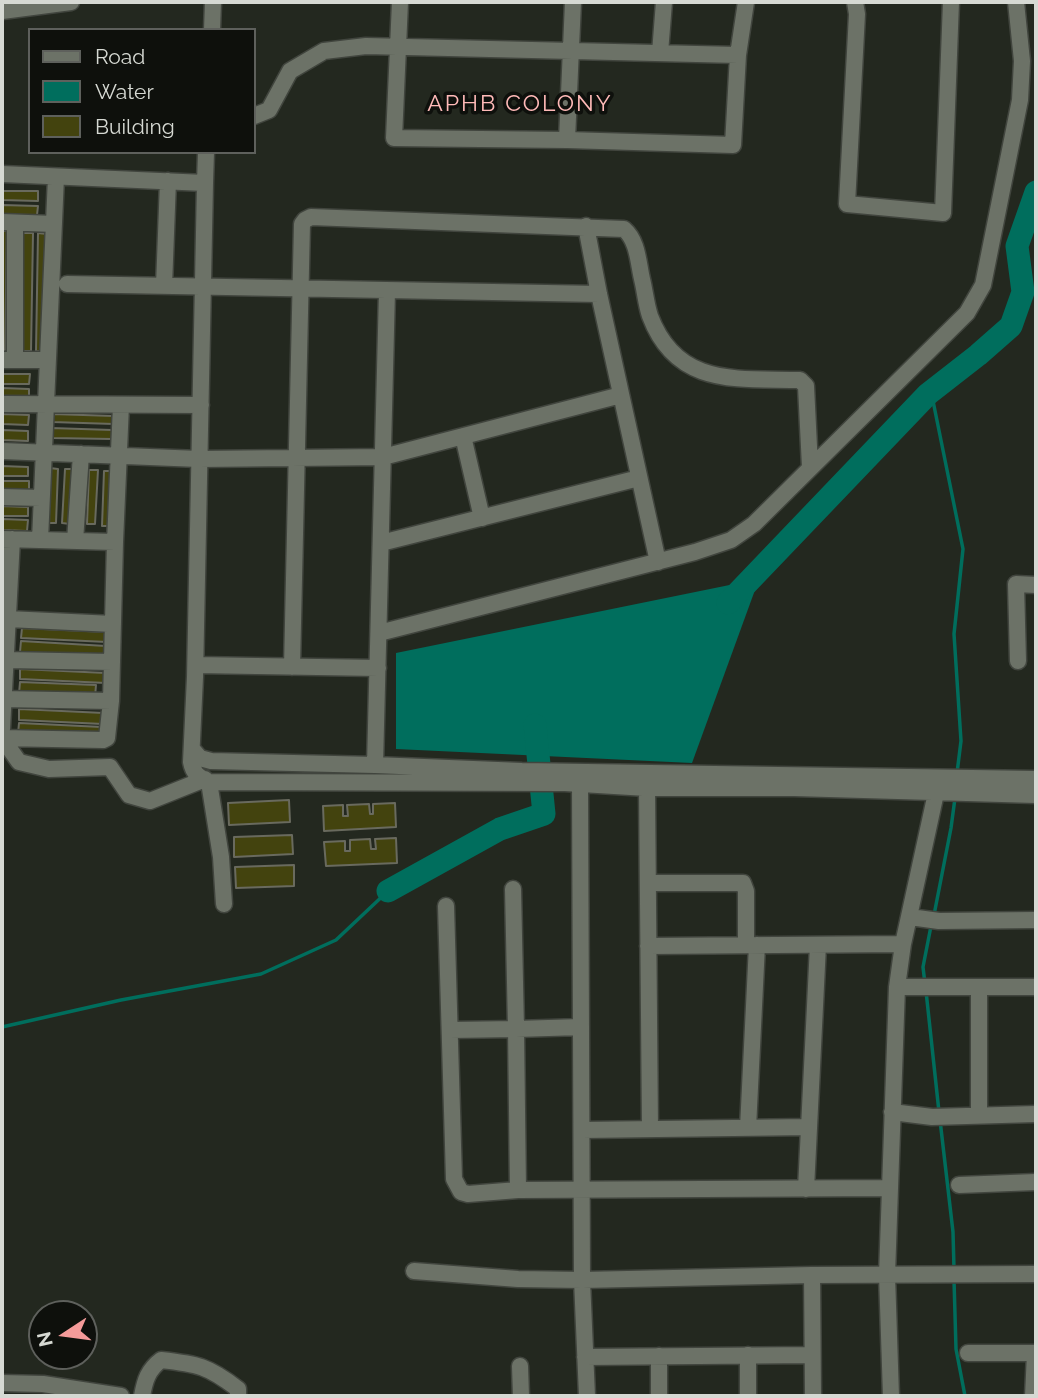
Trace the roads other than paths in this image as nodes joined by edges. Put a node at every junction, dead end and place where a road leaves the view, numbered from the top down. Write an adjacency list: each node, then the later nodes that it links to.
1 (71, 2): 10 (street)
2 (213, 2): 11 (street)
3 (400, 2): 12 (street)
4 (573, 2): 13 (street)
5 (664, 2): 14 (street)
6 (746, 2): 15 (street)
7 (855, 2): 8 (street)
8 (951, 2)
9 (1016, 2): 47 (street)
10 (2, 12)
11 (212, 28)
12 (399, 48): 13 (street); 16 (street); 17 (street)
13 (570, 51): 14 (street); 17 (street)
14 (660, 53): 15 (street)
15 (738, 55): 17 (street)
16 (256, 115)
17 (567, 140)
18 (206, 154): 22 (street)
19 (2, 174): 20 (street)
20 (56, 177): 21 (street); 24 (street)
21 (168, 181): 22 (street); 27 (street)
22 (205, 183): 28 (street)
23 (9, 223): 24 (street); 32 (street)
24 (54, 224): 33 (street)
25 (586, 226): 29 (street); 31 (street); 47 (street)
26 (67, 285): 27 (street)
27 (164, 286): 28 (street)
28 (203, 287): 29 (street); 38 (street)
29 (300, 289): 30 (street); 46 (street)
30 (387, 291): 31 (street); 44 (street)
31 (599, 295): 34 (street)
32 (8, 360): 33 (street)
33 (48, 360): 36 (street)
34 (621, 395): 39 (street); 48 (street)
35 (2, 404): 36 (street)
36 (47, 404): 37 (street); 41 (street)
37 (121, 405): 38 (street); 43 (street)
38 (201, 405): 45 (street)
39 (463, 436): 44 (street); 51 (street)
40 (2, 451): 41 (street)
41 (43, 452): 42 (street); 50 (street)
42 (81, 454): 43 (street); 54 (street)
43 (119, 457): 45 (street); 55 (street)
44 (383, 457): 46 (street); 56 (street)
45 (200, 459): 46 (street); 65 (street)
46 (297, 459): 66 (street)
47 (810, 467): 57 (street)
48 (639, 478): 51 (street); 57 (street)
49 (2, 497): 50 (street)
50 (41, 498): 53 (street)
51 (482, 518): 56 (street)
52 (7, 539): 53 (street); 59 (street)
53 (40, 540): 54 (street)
54 (75, 541): 55 (street)
55 (115, 542): 60 (street)
56 (381, 543): 61 (street)
57 (658, 562): 61 (street)
58 (1036, 585): 63 (street)
59 (8, 619): 60 (street); 62 (street)
60 (113, 624): 64 (street)
61 (379, 633): 67 (street)
62 (6, 660): 64 (street); 68 (street)
63 (1018, 661)
64 (112, 662): 69 (street)
65 (196, 665): 66 (street); 72 (street)
66 (292, 667): 67 (street)
67 (378, 668): 73 (street)
68 (3, 699): 69 (street); 70 (street)
69 (111, 701): 71 (street)
70 (2, 729)
71 (2, 738): 75 (street)
72 (193, 750): 73 (street); 75 (street)
73 (375, 765): 77 (street)
74 (1036, 779): 77 (street)
75 (207, 780): 76 (street); 82 (street)
76 (580, 784): 78 (street); 93 (street)
77 (949, 786): 78 (street); 79 (street); 84 (street)
78 (647, 788): 80 (street)
79 (1036, 795)
80 (648, 883): 87 (street); 89 (street)
81 (513, 889): 94 (street)
82 (224, 904)
83 (446, 906): 95 (street)
84 (910, 917): 85 (street); 86 (street)
85 (1036, 920)
86 (903, 944): 88 (street); 90 (street)
87 (751, 945): 88 (street); 89 (street); 100 (street)
88 (818, 945): 99 (street)
89 (648, 946): 102 (street)
90 (897, 986): 91 (street); 96 (street)
91 (979, 987): 92 (street); 98 (street)
92 (1036, 987)
93 (581, 1027): 94 (street); 101 (street)
94 (516, 1029): 95 (street); 108 (street)
95 (450, 1030): 108 (street)
96 (892, 1112): 98 (street); 106 (street)
97 (1036, 1114): 98 (street)
98 (978, 1115)
99 (809, 1127): 100 (street); 105 (street)
100 (748, 1128): 102 (street)
101 (582, 1129): 102 (street); 107 (street)
102 (650, 1129)
103 (1036, 1182): 104 (street)
104 (959, 1185)
105 (806, 1188): 106 (street); 107 (street)
106 (889, 1188): 112 (street)
107 (582, 1190): 108 (street); 113 (street)
108 (518, 1191)
109 (414, 1271): 113 (street)
110 (1036, 1274): 112 (street)
111 (812, 1275): 112 (street); 113 (street); 117 (street)
112 (887, 1275): 130 (street)
113 (582, 1280): 119 (street)
114 (968, 1353): 115 (street)
115 (1036, 1353): 131 (street)
116 (748, 1355): 117 (street); 118 (street); 128 (street)
117 (812, 1355): 129 (street)
118 (659, 1356): 119 (street); 127 (street)
119 (585, 1357): 126 (street)
120 (520, 1366): 125 (street)
121 (2, 1383): 122 (street)
122 (121, 1396)
123 (142, 1396): 124 (street)
124 (238, 1396)
125 (521, 1396)
126 (587, 1396)
127 (659, 1396)
128 (748, 1396)
129 (813, 1396)
130 (891, 1396)
131 (1034, 1396)

